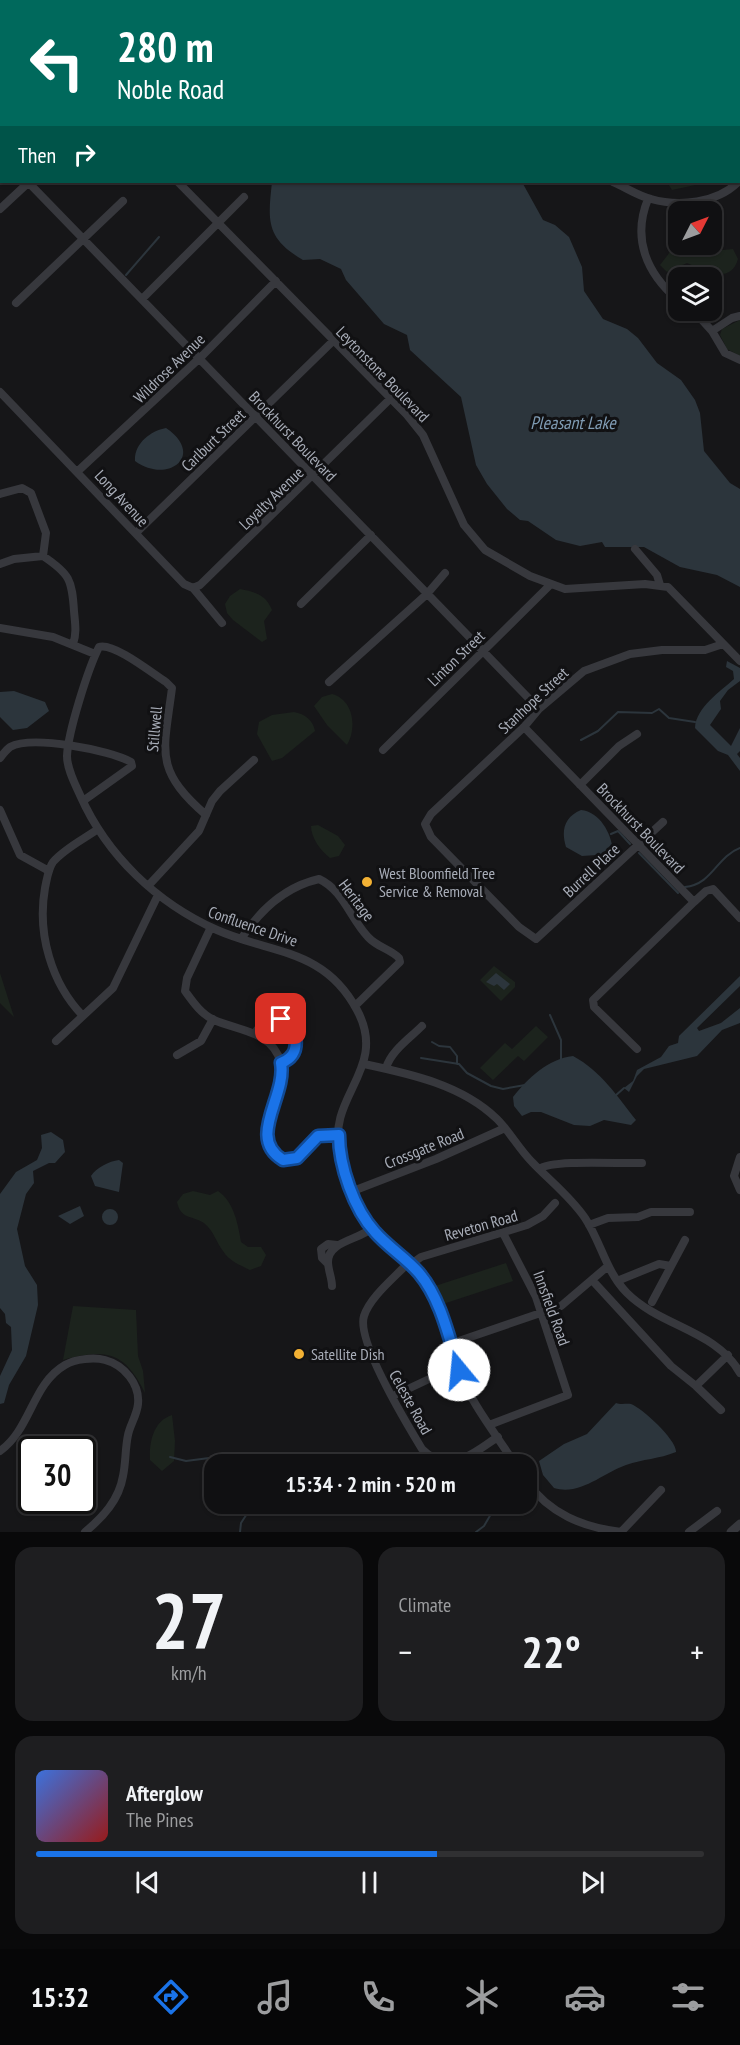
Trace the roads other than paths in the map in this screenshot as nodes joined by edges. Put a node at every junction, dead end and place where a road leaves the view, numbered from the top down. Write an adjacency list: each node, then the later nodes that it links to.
1 (27, 183): 9 (street)
2 (29, 183): 11 (street, Brockhurst Boulevard)
3 (179, 183): 10 (street, Leytonstone Boulevard)
4 (736, 183): 7 (street)
5 (631, 185): 7 (street)
6 (244, 197): 10 (street)
7 (648, 199): 13 (street)
8 (123, 201): 11 (street)
9 (0, 209)
10 (217, 223): 12 (street, Leytonstone Boulevard); 14 (street)
11 (84, 240): 14 (street, Brockhurst Boulevard); 15 (street)
12 (276, 281): 19 (street, Leytonstone Boulevard); 20 (street, Wildrose Avenue)
13 (668, 289)
14 (142, 299): 20 (street, Brockhurst Boulevard)
15 (16, 303)
16 (740, 316): 18 (street)
17 (703, 321): 18 (street)
18 (712, 331): 21 (street)
19 (333, 341): 23 (street, Leytonstone Boulevard); 24 (street, Carlburt Street)
20 (198, 358): 24 (street, Brockhurst Boulevard); 25 (street, Wildrose Avenue)
21 (740, 360)
22 (0, 392): 25 (street, Long Avenue)
23 (390, 398): 26 (street, Loyalty Avenue); 35 (street, Leytonstone Boulevard)
24 (256, 417): 26 (street, Brockhurst Boulevard); 28 (street, Carlburt Street)
25 (78, 471): 28 (street, Long Avenue)
26 (313, 475): 29 (street, Brockhurst Boulevard); 36 (street, Loyalty Avenue)
27 (0, 494): 31 (street)
28 (136, 533): 36 (street, Long Avenue)
29 (371, 535): 37 (street, Brockhurst Boulevard); 38 (street)
30 (635, 549): 34 (street)
31 (43, 556): 32 (street); 41 (street)
32 (0, 564)
33 (445, 573): 37 (street)
34 (660, 585): 35 (street, Leytonstone Boulevard); 42 (street)
35 (549, 586): 43 (street, Linton Street)
36 (193, 588): 39 (street, Long Avenue)
37 (427, 594): 43 (street, Brockhurst Boulevard); 46 (street)
38 (301, 604)
39 (222, 623)
40 (0, 628): 41 (street)
41 (73, 644): 44 (street)
42 (723, 644): 45 (street); 47 (street, Stanhope Street)
43 (483, 651): 47 (street, Brockhurst Boulevard); 51 (street, Linton Street)
44 (95, 654): 50 (street, Confluence Drive); 57 (street, Stillwell)
45 (740, 661)
46 (329, 682)
47 (538, 709): 48 (street, Stanhope Street)
48 (524, 727): 54 (street, Brockhurst Boulevard); 67 (street, Stanhope Street)
49 (637, 734): 54 (street)
50 (69, 746): 52 (street); 55 (street, Confluence Drive); 55 (street)
51 (382, 750)
52 (0, 758)
53 (254, 760): 57 (street)
54 (580, 785): 60 (street, Brockhurst Boulevard)
55 (82, 801): 59 (street, Confluence Drive)
56 (0, 810): 61 (street)
57 (206, 815): 62 (street)
58 (663, 822): 60 (street, Burrell Place)
59 (98, 829): 61 (street); 62 (street, Confluence Drive)
60 (639, 844): 64 (street, Brockhurst Boulevard); 67 (street, Burrell Place)
61 (49, 871): 70 (street)
62 (148, 886): 63 (street, Confluence Drive)
63 (158, 895): 66 (street, Confluence Drive); 70 (street)
64 (694, 902): 65 (street); 75 (street)
65 (740, 918)
66 (211, 927): 68 (street, Confluence Drive); 71 (street)
67 (539, 938)
68 (241, 939): 69 (street, Confluence Drive); 69 (street, Heritage)
69 (355, 1006): 78 (street, Confluence Drive)
70 (83, 1016): 74 (street)
71 (213, 1019): 73 (street); 76 (street)
72 (422, 1026): 79 (street)
73 (255, 1033): 77 (street); 77 (street)
74 (56, 1041)
75 (637, 1049)
76 (177, 1055)
77 (281, 1063): 81 (street)
78 (364, 1064): 79 (street); 81 (street)
79 (386, 1068): 80 (street)
80 (505, 1128): 84 (street); 86 (street, Crossgate Road)
81 (339, 1135): 86 (street)
82 (740, 1157): 85 (street)
83 (642, 1164): 84 (street)
84 (539, 1169): 89 (street)
85 (739, 1189)
86 (353, 1191): 90 (street)
87 (555, 1203): 91 (street, Reveton Road)
88 (690, 1212): 89 (street)
89 (589, 1225): 94 (street)
90 (372, 1228): 93 (street); 98 (street)
91 (503, 1233): 93 (street, Reveton Road); 100 (street, Innsfield Road)
92 (685, 1240): 95 (street)
93 (409, 1264): 101 (street); 106 (street, Celeste Road)
94 (608, 1266): 96 (street); 97 (street)
95 (671, 1266): 97 (street); 99 (street)
96 (592, 1280): 100 (street); 105 (street)
97 (617, 1281): 102 (street)
98 (332, 1286)
99 (652, 1302)
100 (541, 1313): 101 (street); 108 (street, Innsfield Road)
101 (450, 1344): 108 (street)
102 (728, 1355): 104 (street); 105 (street)
103 (446, 1371): 106 (street)
104 (740, 1373)
105 (696, 1386): 107 (street)
106 (393, 1396): 109 (street, Celeste Road)
107 (721, 1410)
108 (489, 1425): 109 (street)
109 (498, 1437): 111 (street)
110 (0, 1452): 116 (street)
111 (509, 1454)
112 (661, 1490): 117 (street)
113 (537, 1494): 117 (street)
114 (717, 1511): 118 (street)
115 (740, 1524): 119 (street)
116 (85, 1532)
117 (616, 1532)
118 (689, 1532)
119 (731, 1532)

